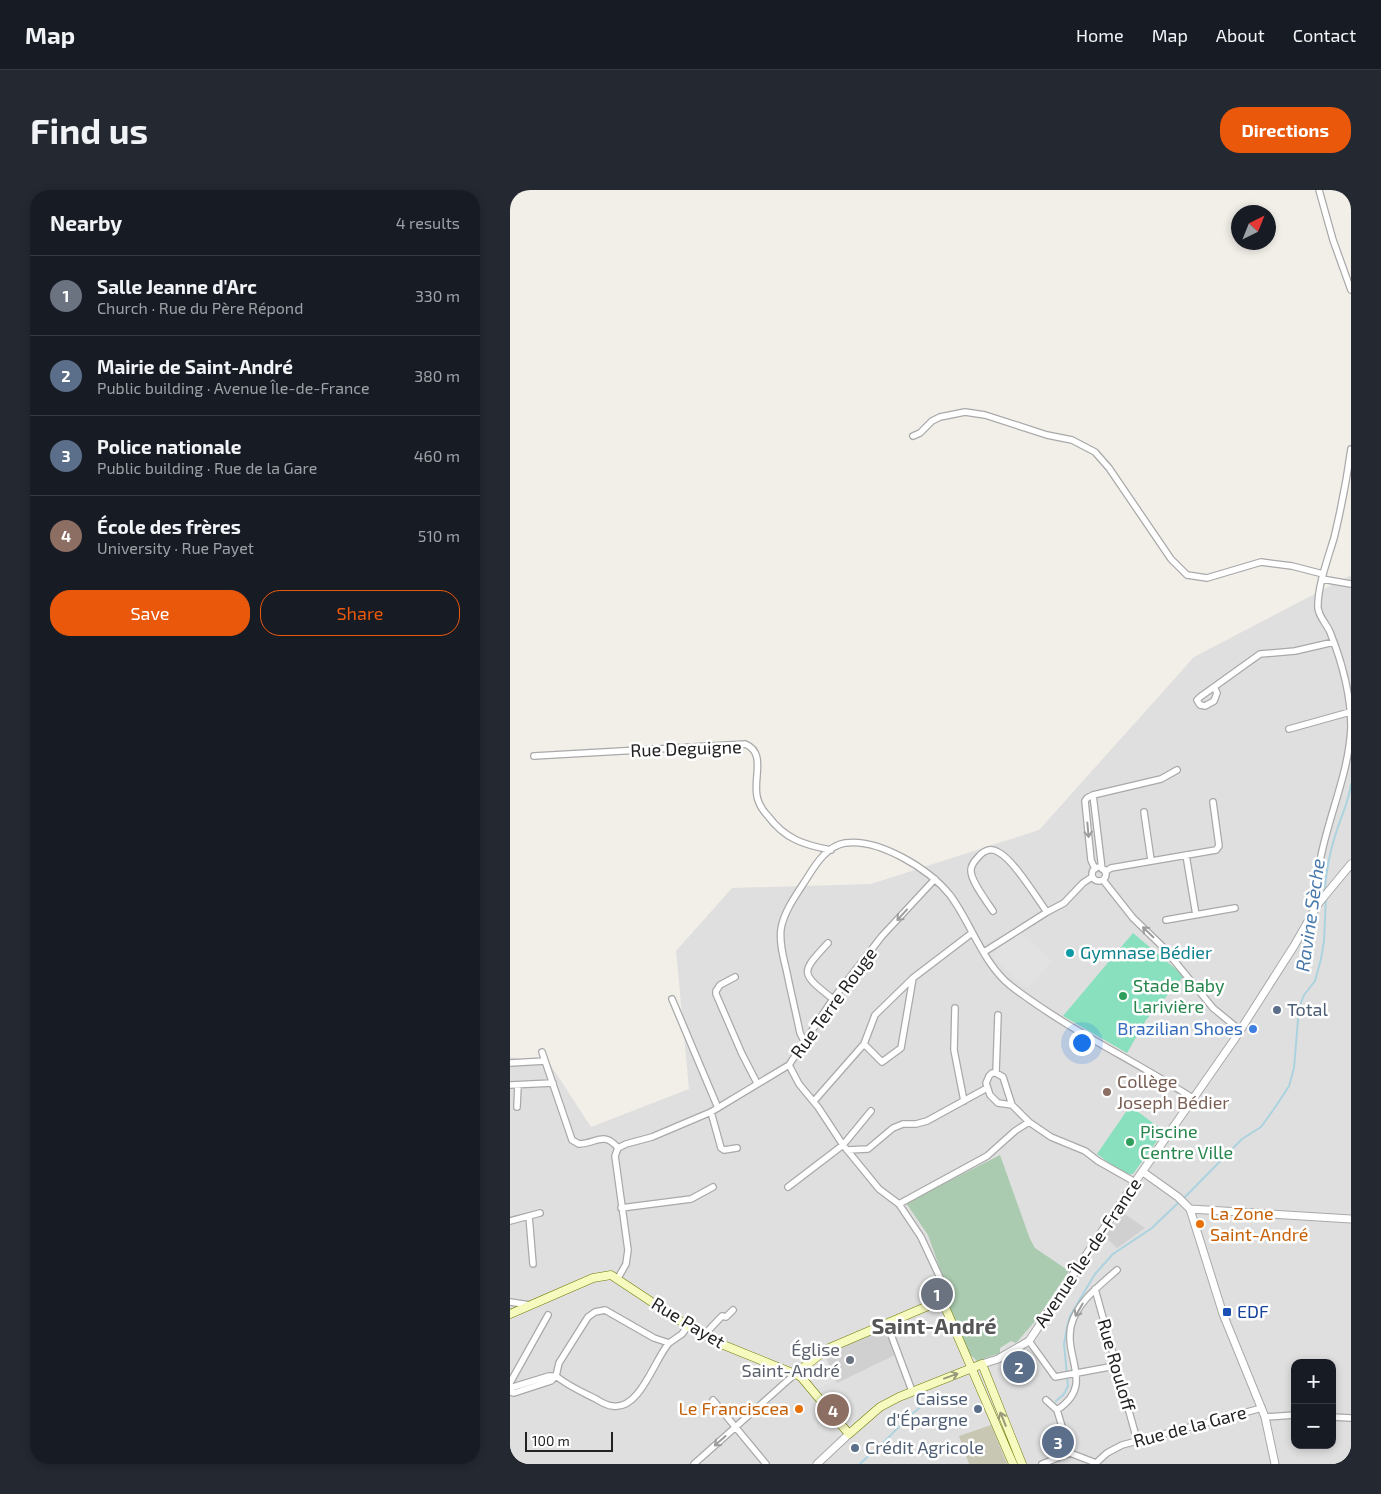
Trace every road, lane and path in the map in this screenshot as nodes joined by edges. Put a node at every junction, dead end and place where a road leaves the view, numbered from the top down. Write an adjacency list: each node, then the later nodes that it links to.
1 (1319, 190): 2 (street)
2 (1351, 290)
3 (913, 436): 5 (street)
4 (1351, 449): 5 (street)
5 (1323, 577): 6 (street); 7 (street)
6 (1351, 584)
7 (1334, 642): 8 (street); 9 (street)
8 (1214, 687)
9 (1350, 712): 10 (street); 25 (street)
10 (1289, 729)
11 (534, 756): 16 (street, Rue Deguigne)
12 (1177, 770): 13 (street)
13 (1093, 795): 20 (street, one-way to 20); 21 (street)
14 (1214, 802): 17 (street)
15 (1144, 812): 18 (street)
16 (831, 850): 23 (street); 41 (street)
17 (1186, 855): 18 (street); 29 (street)
18 (1151, 860): 21 (street)
19 (1351, 864): 25 (street, Avenue Île-de-France)
20 (1095, 869): 21 (street); 22 (street)
21 (1104, 870): 24 (street)
22 (1092, 877): 24 (street); 28 (street)
23 (935, 879): 31 (street); 37 (street, Rue Terre Rouge, one-way to 37)
24 (1103, 880): 40 (street, one-way to 24)
25 (1318, 904): 40 (street, Avenue Île-de-France)
26 (1235, 908): 29 (street)
27 (993, 910): 28 (street)
28 (1047, 912): 33 (street)
29 (1196, 915): 30 (street)
30 (1166, 920)
31 (972, 933): 33 (street); 35 (street)
32 (828, 943): 37 (street)
33 (984, 952): 53 (street)
34 (735, 977): 49 (street)
35 (913, 978): 42 (street); 42 (street)
36 (672, 998): 58 (street)
37 (833, 999): 41 (street, Rue Terre Rouge)
38 (955, 1008): 55 (street)
39 (998, 1015): 47 (street)
40 (1240, 1031): 53 (street, Avenue Île-de-France)
41 (804, 1041): 46 (street, Rue Terre Rouge)
42 (864, 1044): 54 (street)
43 (542, 1052): 44 (street)
44 (545, 1061): 45 (street); 48 (street)
45 (510, 1063)
46 (789, 1065): 49 (street, Rue Terre Rouge); 54 (street)
47 (996, 1073): 52 (street); 56 (street)
48 (553, 1083): 51 (street); 63 (street)
49 (757, 1083): 58 (street, Rue Terre Rouge)
50 (510, 1085): 51 (street)
51 (518, 1085): 57 (street)
52 (987, 1088): 55 (street); 56 (street)
53 (1194, 1099): 65 (street, Avenue Île-de-France)
54 (814, 1101): 62 (street)
55 (964, 1101): 62 (street)
56 (1012, 1105): 61 (street)
57 (517, 1107)
58 (718, 1108): 60 (street, Rue Terre Rouge)
59 (871, 1111): 62 (street)
60 (711, 1112): 63 (street, Rue Terre Rouge); 64 (street)
61 (1030, 1122): 66 (street); 69 (street)
62 (845, 1147): 67 (street); 69 (street)
63 (618, 1148): 71 (street)
64 (737, 1148)
65 (1143, 1172): 66 (street, Avenue Île-de-France); 70 (street)
66 (1135, 1182): 89 (street, Avenue Île-de-France)
67 (788, 1187)
68 (713, 1188): 71 (street)
69 (898, 1204): 80 (street)
70 (1188, 1207): 74 (street); 105 (street)
71 (621, 1208): 78 (street)
72 (540, 1213): 73 (street)
73 (529, 1216): 75 (street); 76 (street)
74 (1351, 1219)
75 (510, 1221)
76 (533, 1264)
77 (1117, 1270): 79 (street)
78 (618, 1278): 82 (main road); 87 (main road, Rue Payet)
79 (1095, 1289): 92 (street, Rue Rouloff); 96 (street, one-way to 96)
80 (942, 1300): 86 (main road); 93 (main road)
81 (510, 1302): 82 (street)
82 (531, 1305): 84 (main road)
83 (733, 1310): 88 (street)
84 (510, 1314)
85 (548, 1315): 94 (street)
86 (887, 1324): 95 (main road); 101 (street)
87 (688, 1326): 88 (main road, Rue Payet); 90 (street)
88 (704, 1335): 95 (main road, Rue Payet)
89 (1029, 1340): 91 (street, Avenue Île-de-France); 96 (street)
90 (669, 1343): 97 (street); 97 (street)
91 (982, 1364): 93 (main road, Avenue Île-de-France); 119 (main road, one-way to 91)
92 (1115, 1366): 96 (street); 113 (street, Rue Rouloff)
93 (971, 1368): 101 (main road, Avenue Île-de-France, one-way to 93); 118 (main road)
94 (515, 1374): 98 (street); 99 (street)
95 (796, 1374): 111 (street); 112 (main road, Rue Payet)
96 (1076, 1374): 106 (street)
97 (556, 1376): 99 (street); 102 (street)
98 (510, 1383)
99 (523, 1383): 100 (street)
100 (510, 1388)
101 (912, 1391): 112 (main road, Avenue Île-de-France)
102 (510, 1392)
103 (713, 1400): 111 (street)
104 (1046, 1400): 106 (street)
105 (1262, 1408): 108 (street); 113 (street, Rue de la Gare)
106 (1057, 1410): 114 (street)
107 (1291, 1415): 108 (street)
108 (1265, 1417): 122 (street)
109 (1336, 1417): 110 (street)
110 (1351, 1418)
111 (736, 1427): 115 (street, one-way to 115); 116 (street)
112 (849, 1434): 117 (street)
113 (1137, 1440): 121 (street, Rue de la Gare)
114 (1070, 1453): 120 (street); 121 (street)
115 (694, 1464)
116 (766, 1464)
117 (817, 1464)
118 (1013, 1464)
119 (1022, 1464)
120 (1042, 1464)
121 (1096, 1464)
122 (1275, 1464)

